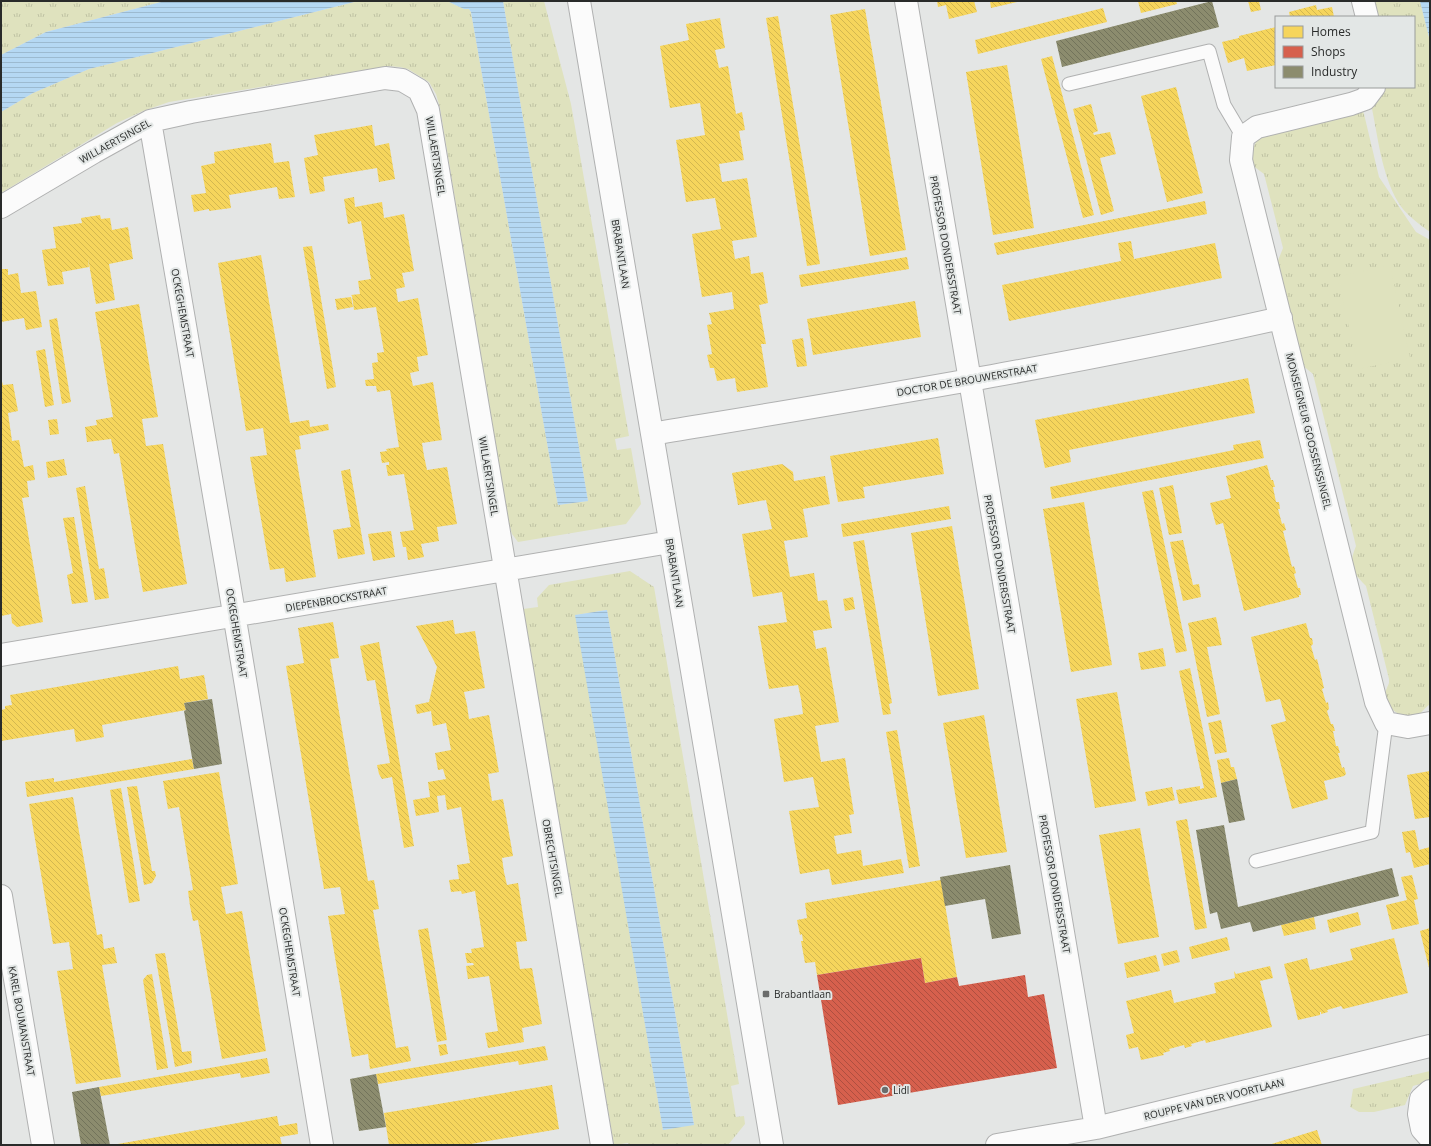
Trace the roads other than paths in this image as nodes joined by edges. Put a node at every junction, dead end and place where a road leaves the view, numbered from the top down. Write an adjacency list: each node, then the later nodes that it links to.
1 (579, 1): 12 (street, BRABANTLAAN)
2 (906, 1): 11 (street, PROFESSOR DONDERSSTRAAT)
3 (1363, 1): 4 (street)
4 (1367, 16)
5 (1069, 84): 8 (lane)
6 (1373, 88): 8 (street)
7 (150, 121): 9 (street, WILLAERTSINGEL); 14 (street, WILLAERTSINGEL); 15 (street, OCKEGHEMSTRAAT)
8 (1243, 137): 10 (street, MONSEIGNEUR GOOSSENSSINGEL)
9 (1, 207)
10 (1281, 318): 11 (street, DOCTOR DE BROUWERSTRAAT); 17 (street, MONSEIGNEUR GOOSSENSSINGEL)
11 (969, 380): 12 (street, DOCTOR DE BROUWERSTRAAT); 23 (street, PROFESSOR DONDERSSTRAAT)
12 (652, 434): 13 (street, BRABANTLAAN)
13 (670, 542): 14 (street, DIEPENBROCKSTRAAT); 28 (street, BRABANTLAAN)
14 (505, 570): 15 (street, DIEPENBROCKSTRAAT); 27 (street, OBRECHTSINGEL)
15 (234, 616): 16 (street, DIEPENBROCKSTRAAT); 26 (street, OCKEGHEMSTRAAT)
16 (1, 655)
17 (1386, 723): 18 (street); 19 (lane)
18 (1430, 723)
19 (1256, 861)
20 (1, 896): 25 (street, KAREL BOUMANSTRAAT)
21 (1430, 1046): 23 (street, ROUPPE VAN DER VOORTLAAN)
22 (1430, 1091): 24 (street)
23 (1096, 1128): 29 (street, ROUPPE VAN DER VOORTLAAN)
24 (1430, 1138)
25 (43, 1145)
26 (322, 1145)
27 (602, 1145)
28 (772, 1145)
29 (996, 1145)

